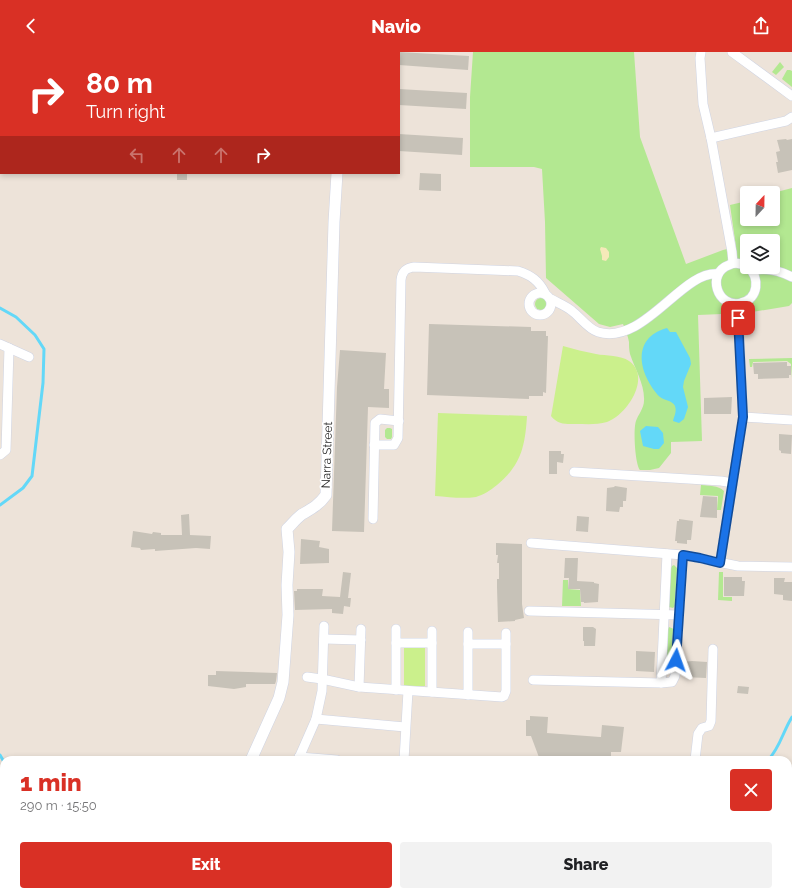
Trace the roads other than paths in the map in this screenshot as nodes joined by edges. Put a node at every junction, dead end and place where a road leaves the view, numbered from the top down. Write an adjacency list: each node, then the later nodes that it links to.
1 (701, 52): 5 (street)
2 (732, 52): 3 (street)
3 (792, 96)
4 (792, 117): 5 (street)
5 (711, 138): 7 (street)
6 (337, 174): 57 (street, Narra Street)
7 (733, 264): 8 (street); 10 (street)
8 (740, 264)
9 (780, 272): 12 (street)
10 (718, 274): 13 (street); 19 (street)
11 (752, 274): 13 (street)
12 (792, 277)
13 (738, 304): 17 (street)
14 (0, 344): 15 (street)
15 (9, 348): 16 (street); 21 (street)
16 (29, 357)
17 (743, 417): 18 (street); 23 (street)
18 (792, 420)
19 (399, 421): 20 (street); 20 (street)
20 (374, 445): 24 (street)
21 (0, 455)
22 (574, 472): 23 (street)
23 (733, 483): 28 (street)
24 (373, 519)
25 (531, 543): 26 (street)
26 (667, 554): 27 (street); 31 (street)
27 (683, 555): 28 (street); 32 (street)
28 (720, 563): 29 (street)
29 (792, 567)
30 (529, 611): 31 (street)
31 (664, 614): 32 (street); 49 (street)
32 (679, 615): 49 (street)
33 (324, 626): 39 (street)
34 (361, 628): 40 (street)
35 (396, 630): 42 (street)
36 (432, 631): 41 (street)
37 (468, 632): 43 (street)
38 (506, 633): 44 (street)
39 (324, 640): 40 (street); 47 (street)
40 (361, 640): 50 (street)
41 (432, 642): 42 (street); 53 (street)
42 (396, 643): 51 (street)
43 (468, 644): 44 (street); 54 (street)
44 (506, 644): 54 (street)
45 (713, 649): 60 (street)
46 (307, 677): 47 (street)
47 (322, 679): 50 (street); 55 (street)
48 (533, 680): 49 (street)
49 (661, 684)
50 (359, 687): 51 (street)
51 (396, 690): 52 (street)
52 (408, 691): 53 (street); 56 (street)
53 (432, 692): 54 (street)
54 (468, 695)
55 (316, 719): 56 (street); 58 (street)
56 (405, 727): 59 (street)
57 (253, 756)
58 (300, 756)
59 (404, 756)
60 (695, 756)

